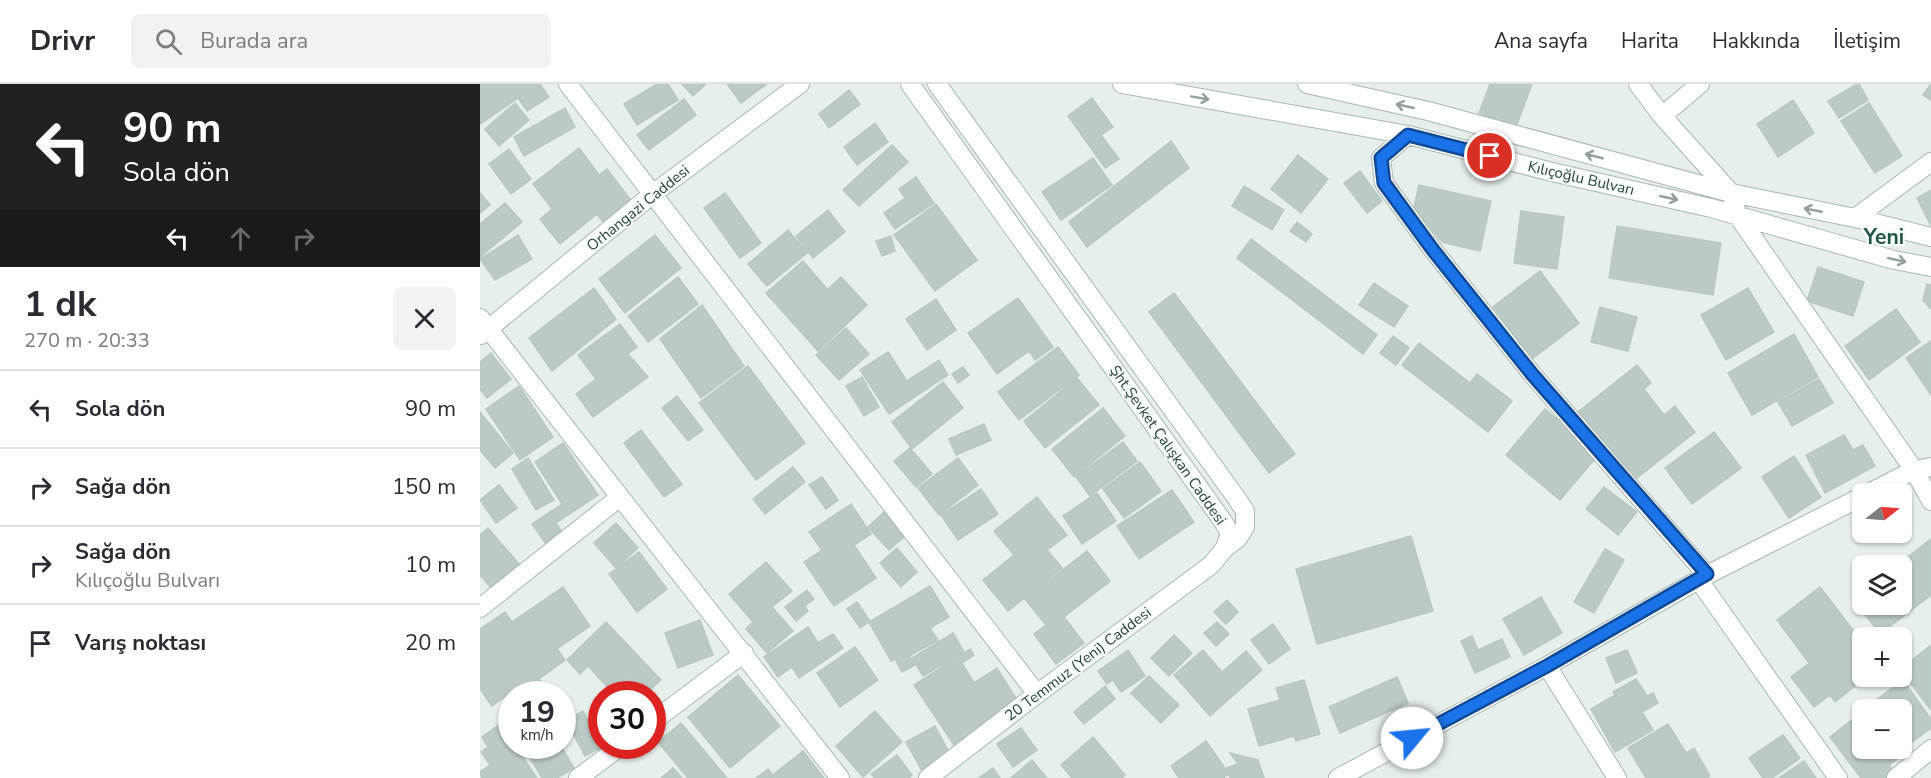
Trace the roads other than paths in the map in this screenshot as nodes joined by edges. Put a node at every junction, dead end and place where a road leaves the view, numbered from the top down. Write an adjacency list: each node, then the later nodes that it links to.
1 (568, 84): 13 (street)
2 (800, 84): 13 (street, Orhangazi Caddesi)
3 (910, 84): 25 (street, Şht.Şevket Çalışkan Caddesi)
4 (937, 84): 25 (street, Şht.Şevket Çalışkan Caddesi)
5 (1122, 84): 11 (street, Kılıçoğlu Bulvarı, one-way to 11)
6 (1307, 84): 9 (street, Kılıçoğlu Bulvarı)
7 (1638, 84): 10 (street)
8 (1700, 84): 10 (street)
9 (1347, 88): 14 (street, Kılıçoğlu Bulvarı, one-way to 9)
10 (1662, 116): 14 (street)
11 (1408, 135): 15 (street, Kılıçoğlu Bulvarı, one-way to 15); 26 (street)
12 (1931, 162): 16 (street)
13 (654, 193): 19 (street, Orhangazi Caddesi); 30 (street)
14 (1731, 193): 15 (street); 16 (street, Kılıçoğlu Bulvarı, one-way to 14)
15 (1738, 216): 18 (street, Kılıçoğlu Bulvarı, one-way to 18); 20 (street)
16 (1855, 218): 17 (street, Kılıçoğlu Bulvarı)
17 (1931, 237)
18 (1931, 267)
19 (483, 328): 22 (street)
20 (1922, 468): 21 (street); 23 (street)
21 (1890, 483)
22 (620, 497): 27 (street); 28 (street)
23 (1931, 501)
24 (1852, 502): 26 (street)
25 (1225, 548): 30 (street, 20 Temmuz (Yeni) Caddesi)
26 (1703, 577): 29 (street); 40 (street)
27 (480, 608)
28 (744, 653): 31 (street); 36 (street)
29 (1547, 666): 34 (street); 39 (street)
30 (1037, 694): 37 (street, 20 Temmuz (Yeni) Caddesi)
31 (666, 712)
32 (1931, 749): 41 (street)
33 (604, 759): 35 (street)
34 (1357, 773): 38 (street)
35 (578, 778)
36 (840, 778)
37 (928, 778)
38 (1338, 778)
39 (1617, 778)
40 (1838, 778)
41 (1896, 778)

